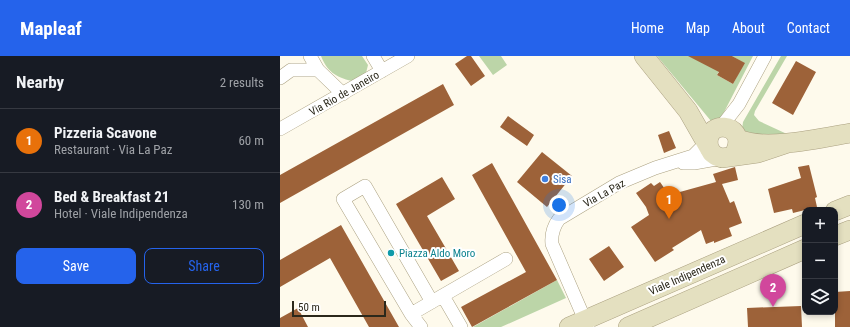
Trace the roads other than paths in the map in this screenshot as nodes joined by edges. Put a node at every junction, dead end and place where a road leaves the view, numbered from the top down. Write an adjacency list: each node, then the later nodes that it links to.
1 (310, 56): 6 (street)
2 (373, 56): 7 (street)
3 (408, 56): 7 (street, Via Rio de Janeiro)
4 (644, 56): 12 (street)
5 (765, 56): 12 (street)
6 (318, 70): 8 (street); 9 (street)
7 (382, 71): 9 (street, Via Rio de Janeiro)
8 (280, 78)
9 (343, 94): 10 (street, Via Rio de Janeiro)
10 (280, 129)
11 (850, 133): 12 (street)
12 (720, 141): 13 (street, Via La Paz); 13 (street)
13 (671, 163): 23 (street, Via La Paz)
14 (850, 205): 15 (street)
15 (838, 210)
16 (802, 225): 23 (street, Viale Indipendenza)
17 (850, 230): 18 (street)
18 (838, 235)
19 (802, 250): 26 (street)
20 (506, 259): 21 (street)
21 (442, 296): 22 (street); 22 (street); 25 (street)
22 (410, 314): 24 (street)
23 (581, 325)
24 (421, 327)
25 (461, 327)
26 (628, 327)

